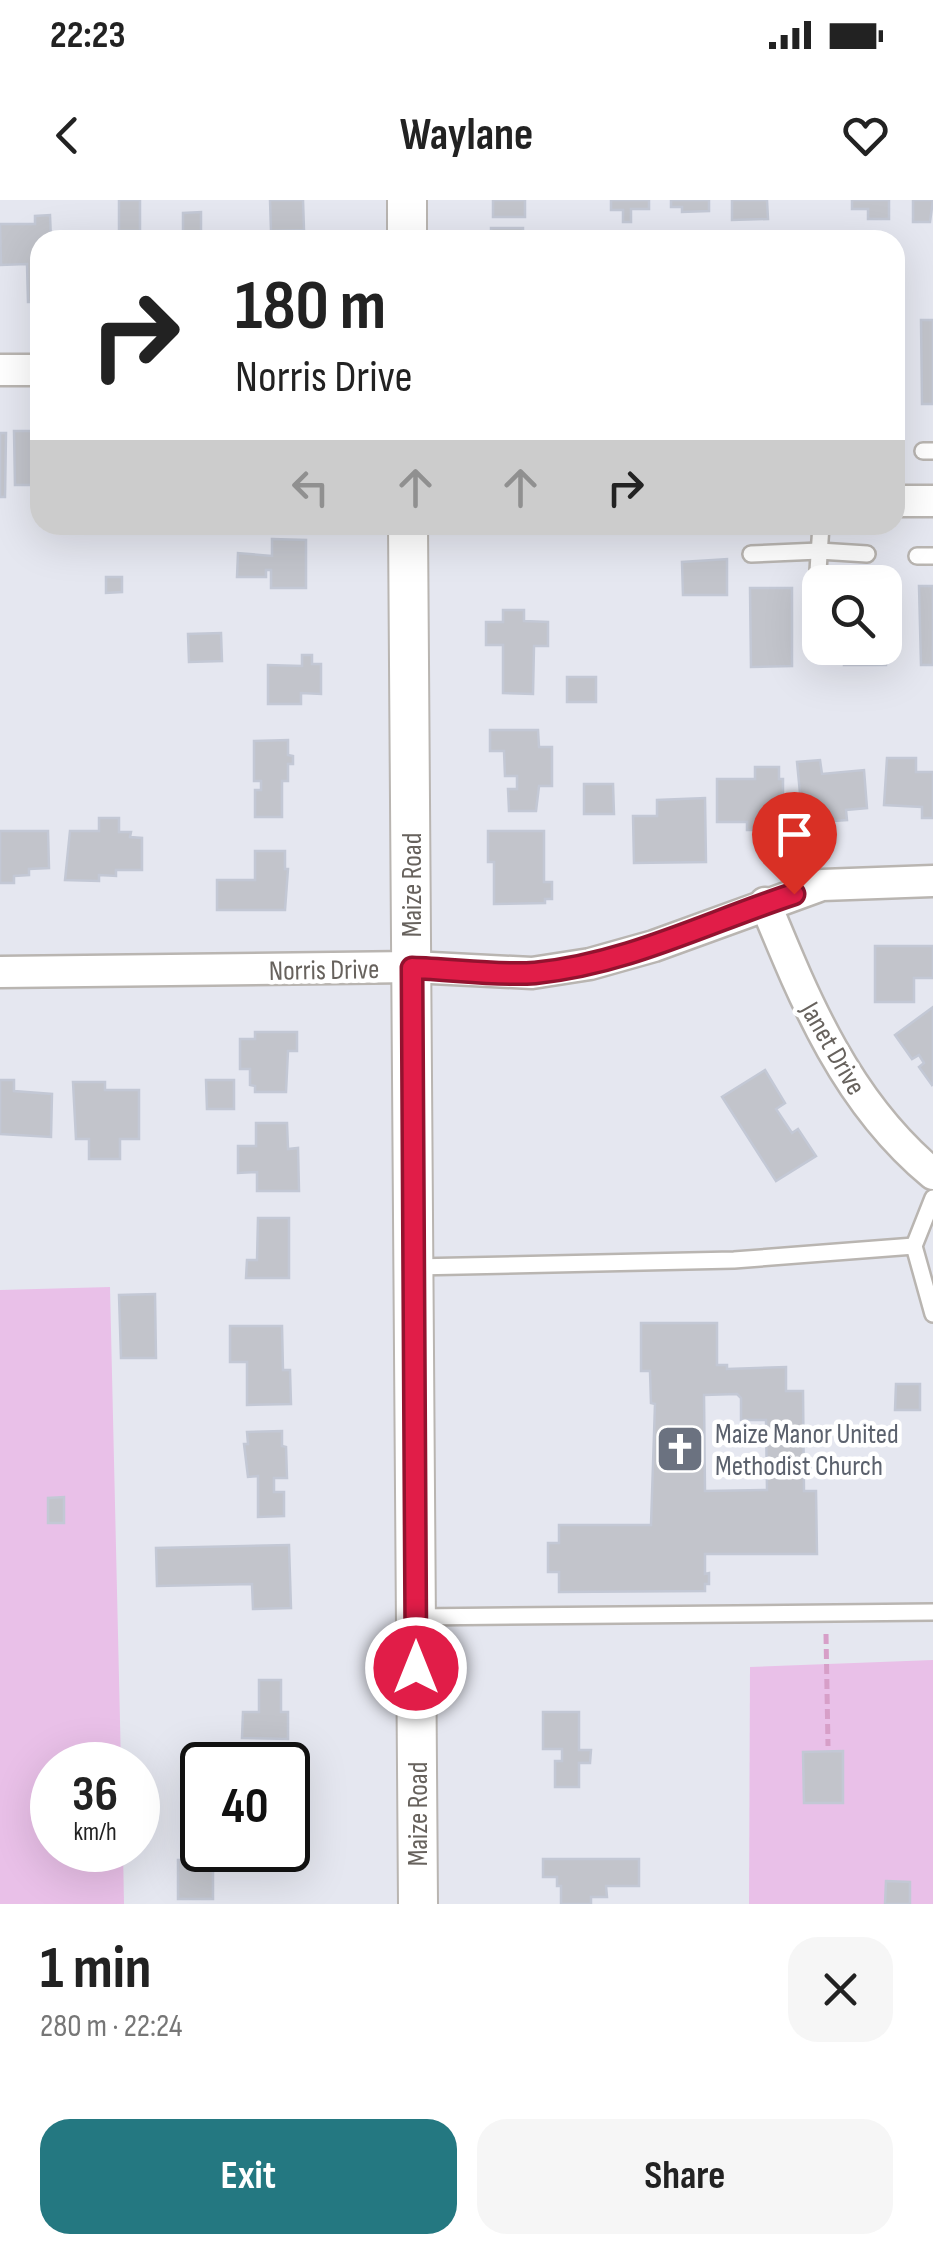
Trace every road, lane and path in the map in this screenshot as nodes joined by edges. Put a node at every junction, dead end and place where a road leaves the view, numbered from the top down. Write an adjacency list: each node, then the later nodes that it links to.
1 (407, 200): 2 (street)
2 (407, 230)
3 (0, 370): 4 (street)
4 (30, 370)
5 (905, 501): 6 (street)
6 (933, 501)
7 (408, 535): 15 (street, Maize Road)
8 (820, 535): 9 (lane)
9 (819, 551): 10 (lane); 11 (lane); 12 (lane)
10 (751, 554)
11 (867, 554)
12 (818, 565)
13 (933, 882): 14 (street, Norris Drive)
14 (765, 904): 15 (street, Norris Drive); 17 (street, Janet Drive)
15 (412, 968): 16 (street, Norris Drive); 20 (street, Maize Road)
16 (0, 972)
17 (933, 1174)
18 (933, 1198): 19 (lane)
19 (914, 1246): 20 (lane); 21 (lane)
20 (413, 1267): 24 (street, Maize Road)
21 (933, 1314)
22 (933, 1612): 23 (lane)
23 (826, 1613): 24 (lane); 25 (path)
24 (416, 1617): 26 (street, Maize Road)
25 (828, 1746)
26 (418, 1904)

